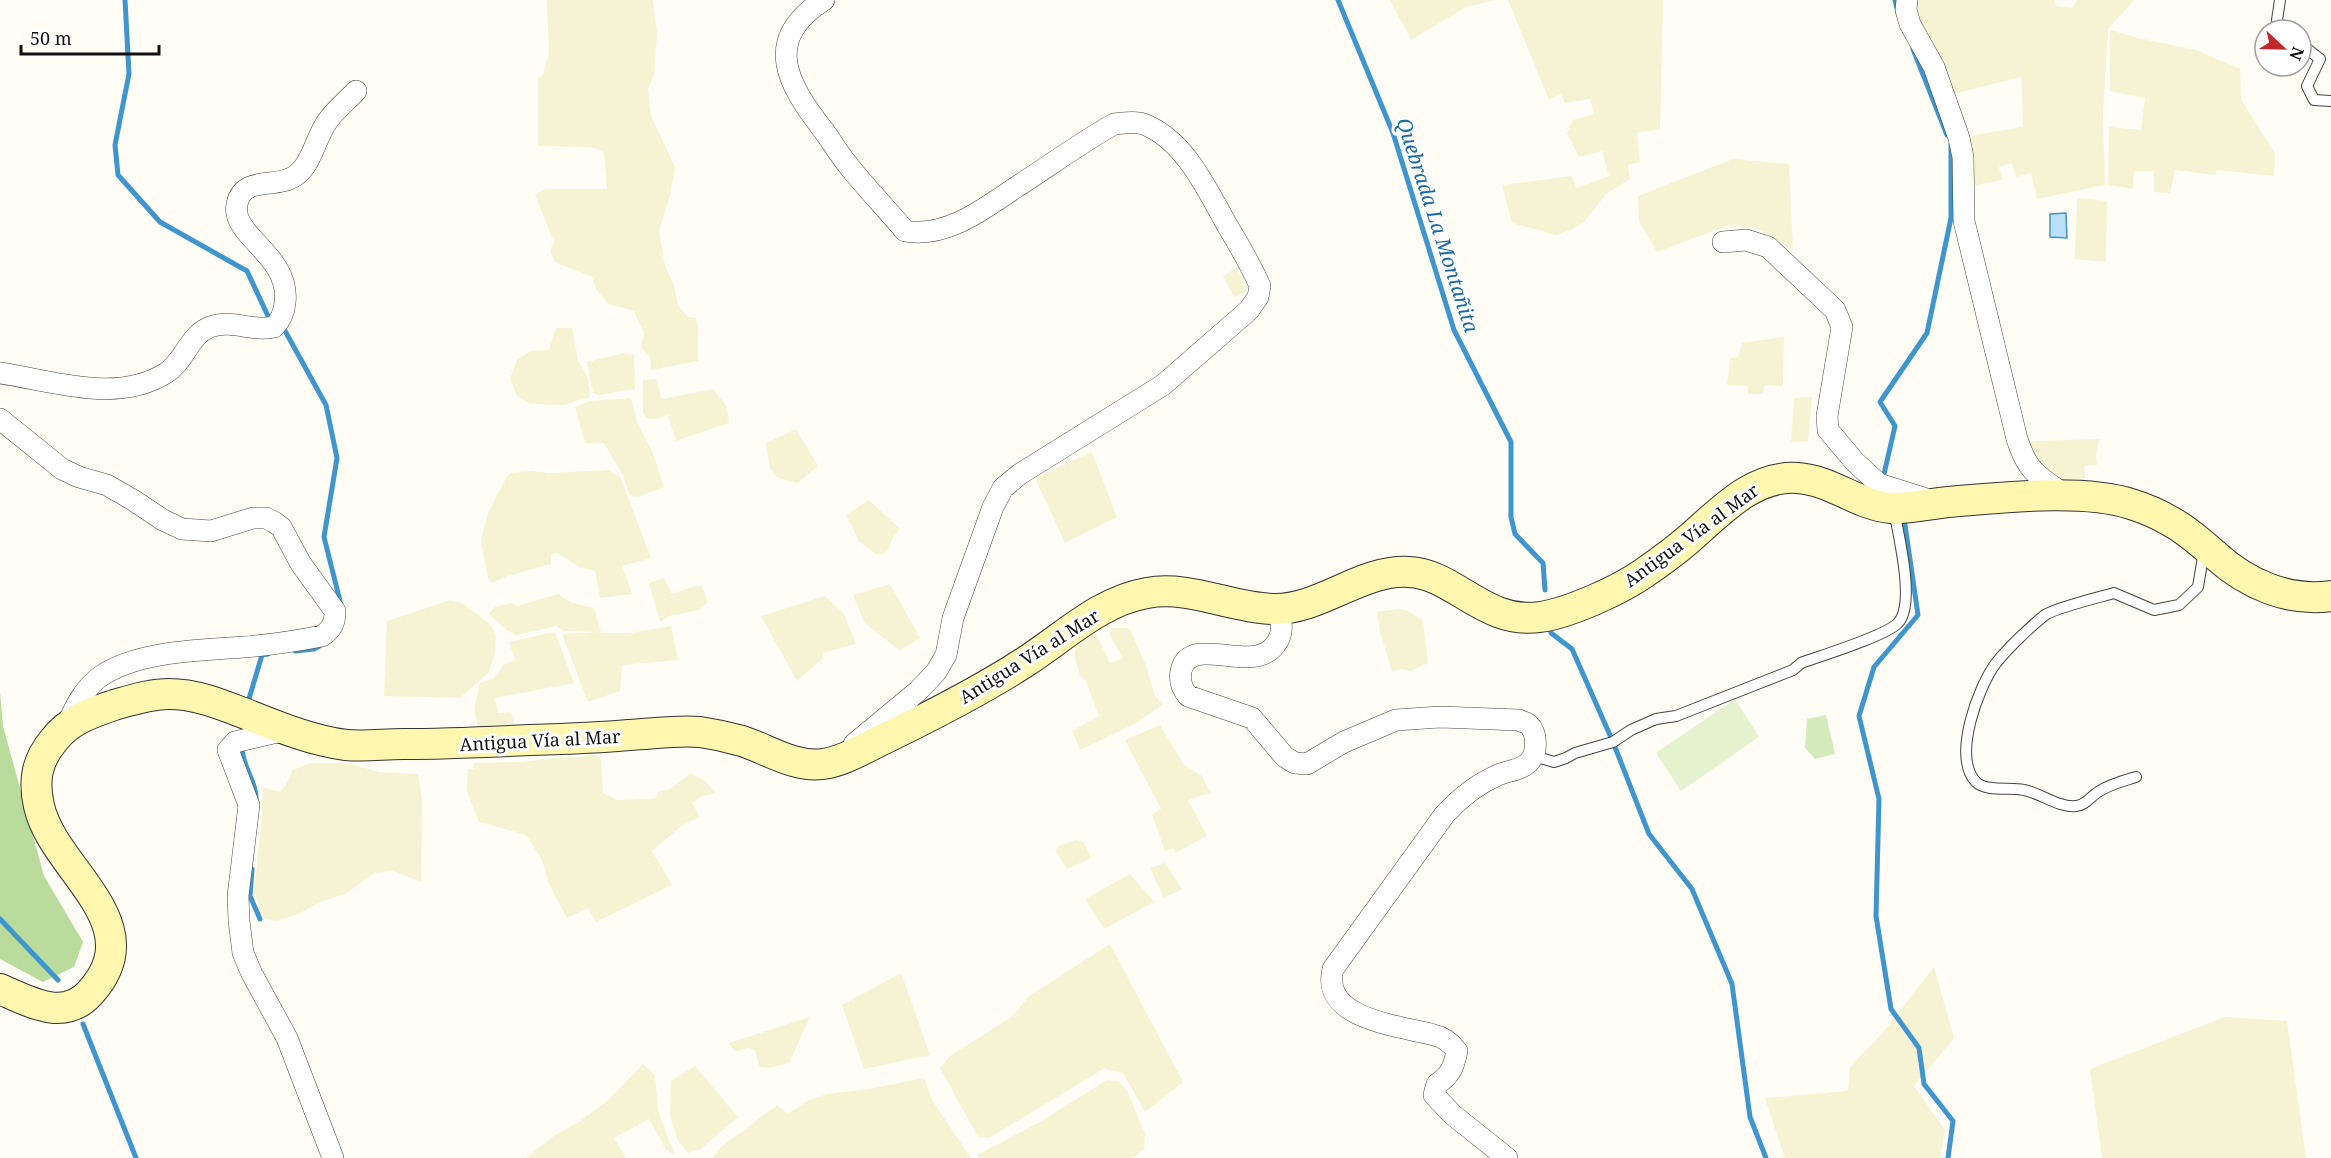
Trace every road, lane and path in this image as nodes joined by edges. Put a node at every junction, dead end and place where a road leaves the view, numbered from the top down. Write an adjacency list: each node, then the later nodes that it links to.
1 (824, 0): 22 (street)
2 (1907, 0): 13 (street)
3 (2280, 0): 4 (lane)
4 (2277, 18)
5 (2313, 53): 6 (lane)
6 (2313, 74)
7 (2311, 78): 9 (lane)
8 (356, 91): 11 (street)
9 (2331, 100)
10 (1724, 242): 14 (street)
11 (0, 374)
12 (0, 419): 19 (street)
13 (2068, 497): 14 (main road, Antigua Vía al Mar); 16 (main road, Antigua Vía al Mar)
14 (1939, 503): 15 (main road, Antigua Vía al Mar)
15 (1893, 508): 18 (main road, Antigua Vía al Mar); 21 (lane)
16 (2205, 545): 17 (main road, Antigua Vía al Mar); 23 (lane)
17 (2331, 596)
18 (1278, 610): 21 (street); 22 (main road, Antigua Vía al Mar)
19 (67, 725): 20 (main road, Antigua Vía al Mar); 24 (main road, Antigua Vía al Mar)
20 (286, 730): 22 (main road, Antigua Vía al Mar); 25 (street)
21 (1534, 756): 26 (street)
22 (832, 762)
23 (2136, 777)
24 (0, 989)
25 (333, 1158)
26 (1507, 1158)

